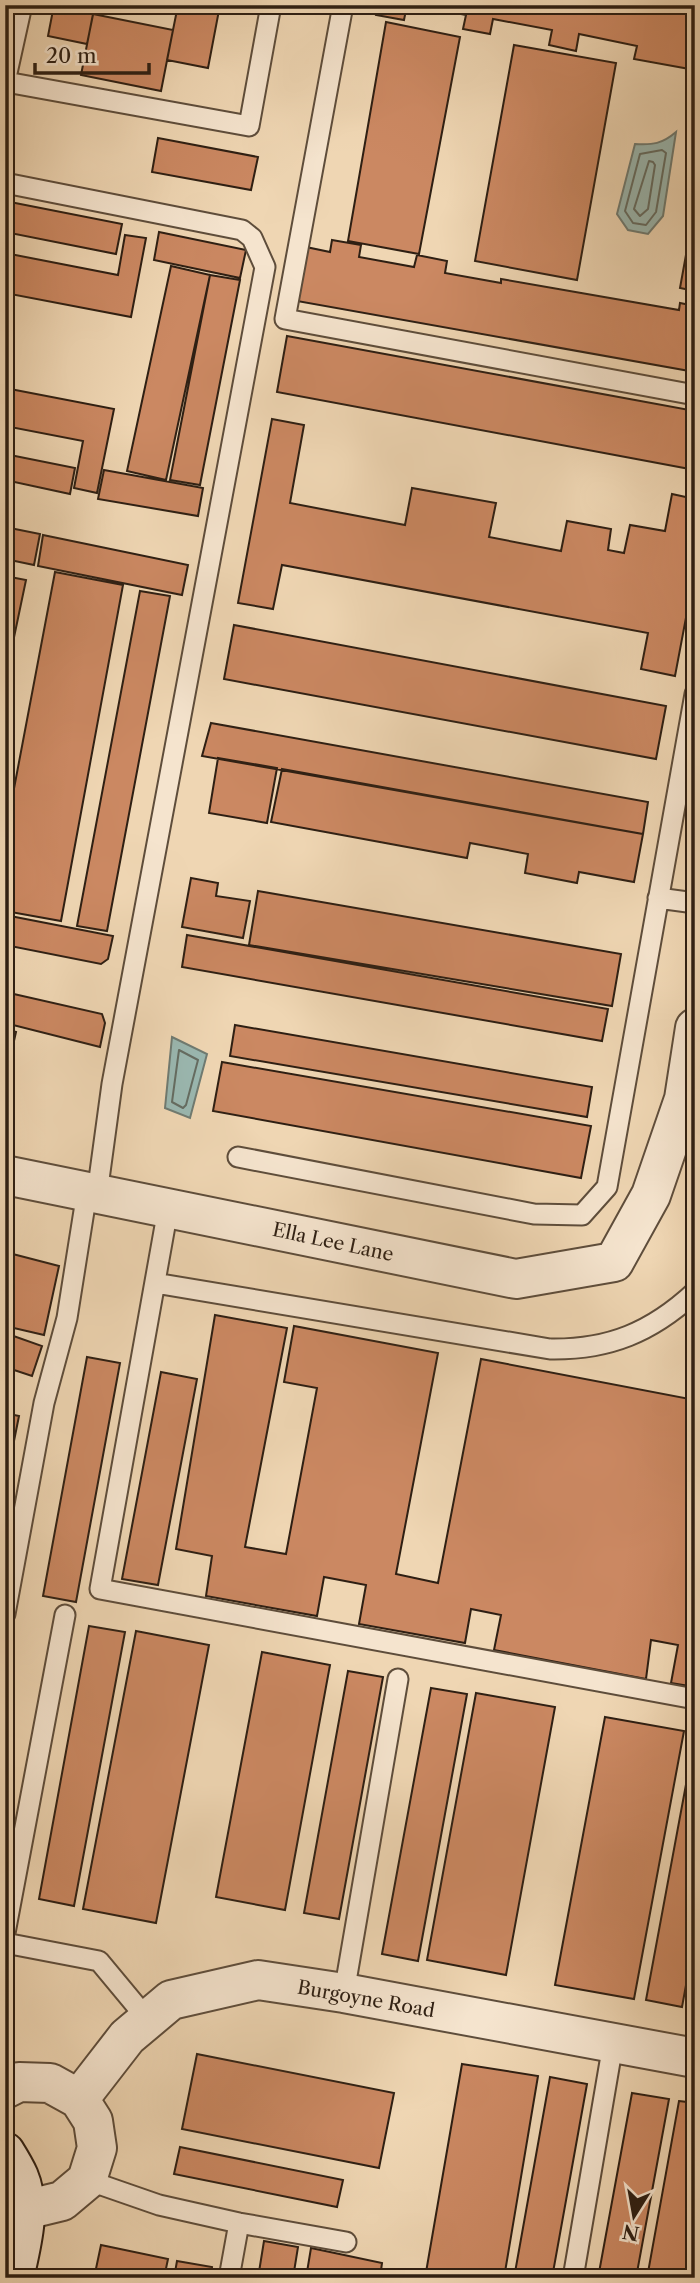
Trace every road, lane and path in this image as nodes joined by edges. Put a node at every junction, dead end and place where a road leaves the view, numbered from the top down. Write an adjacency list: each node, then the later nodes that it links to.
1 (22, 5): 4 (lane)
2 (271, 5): 4 (lane)
3 (343, 5): 6 (lane)
4 (6, 82)
5 (5, 183): 13 (lane)
6 (695, 394)
7 (695, 694): 8 (lane)
8 (658, 898): 9 (lane); 11 (lane)
9 (695, 903)
10 (695, 1028): 14 (street, Ella Lee Lane)
11 (238, 1157)
12 (5, 1175): 13 (street, Ella Lee Lane)
13 (92, 1193): 14 (street, Ella Lee Lane); 17 (lane)
14 (168, 1209): 15 (lane)
15 (155, 1283): 16 (lane); 20 (lane)
16 (695, 1292)
17 (5, 1615)
18 (65, 1615): 21 (lane)
19 (398, 1679): 23 (lane)
20 (695, 1699)
21 (5, 1933)
22 (5, 1943): 24 (lane)
23 (344, 1993): 24 (street, Burgoyne Road); 25 (street, Burgoyne Road)
24 (148, 2020): 28 (street, Burgoyne Road)
25 (613, 2044): 26 (street, Burgoyne Road); 36 (lane)
26 (693, 2051)
27 (5, 2089): 28 (street)
28 (79, 2099): 30 (street)
29 (5, 2152): 31 (street)
30 (87, 2180): 31 (street); 32 (lane)
31 (25, 2210): 34 (street)
32 (239, 2223): 33 (lane); 35 (lane)
33 (346, 2242)
34 (14, 2278)
35 (229, 2278)
36 (573, 2278)

